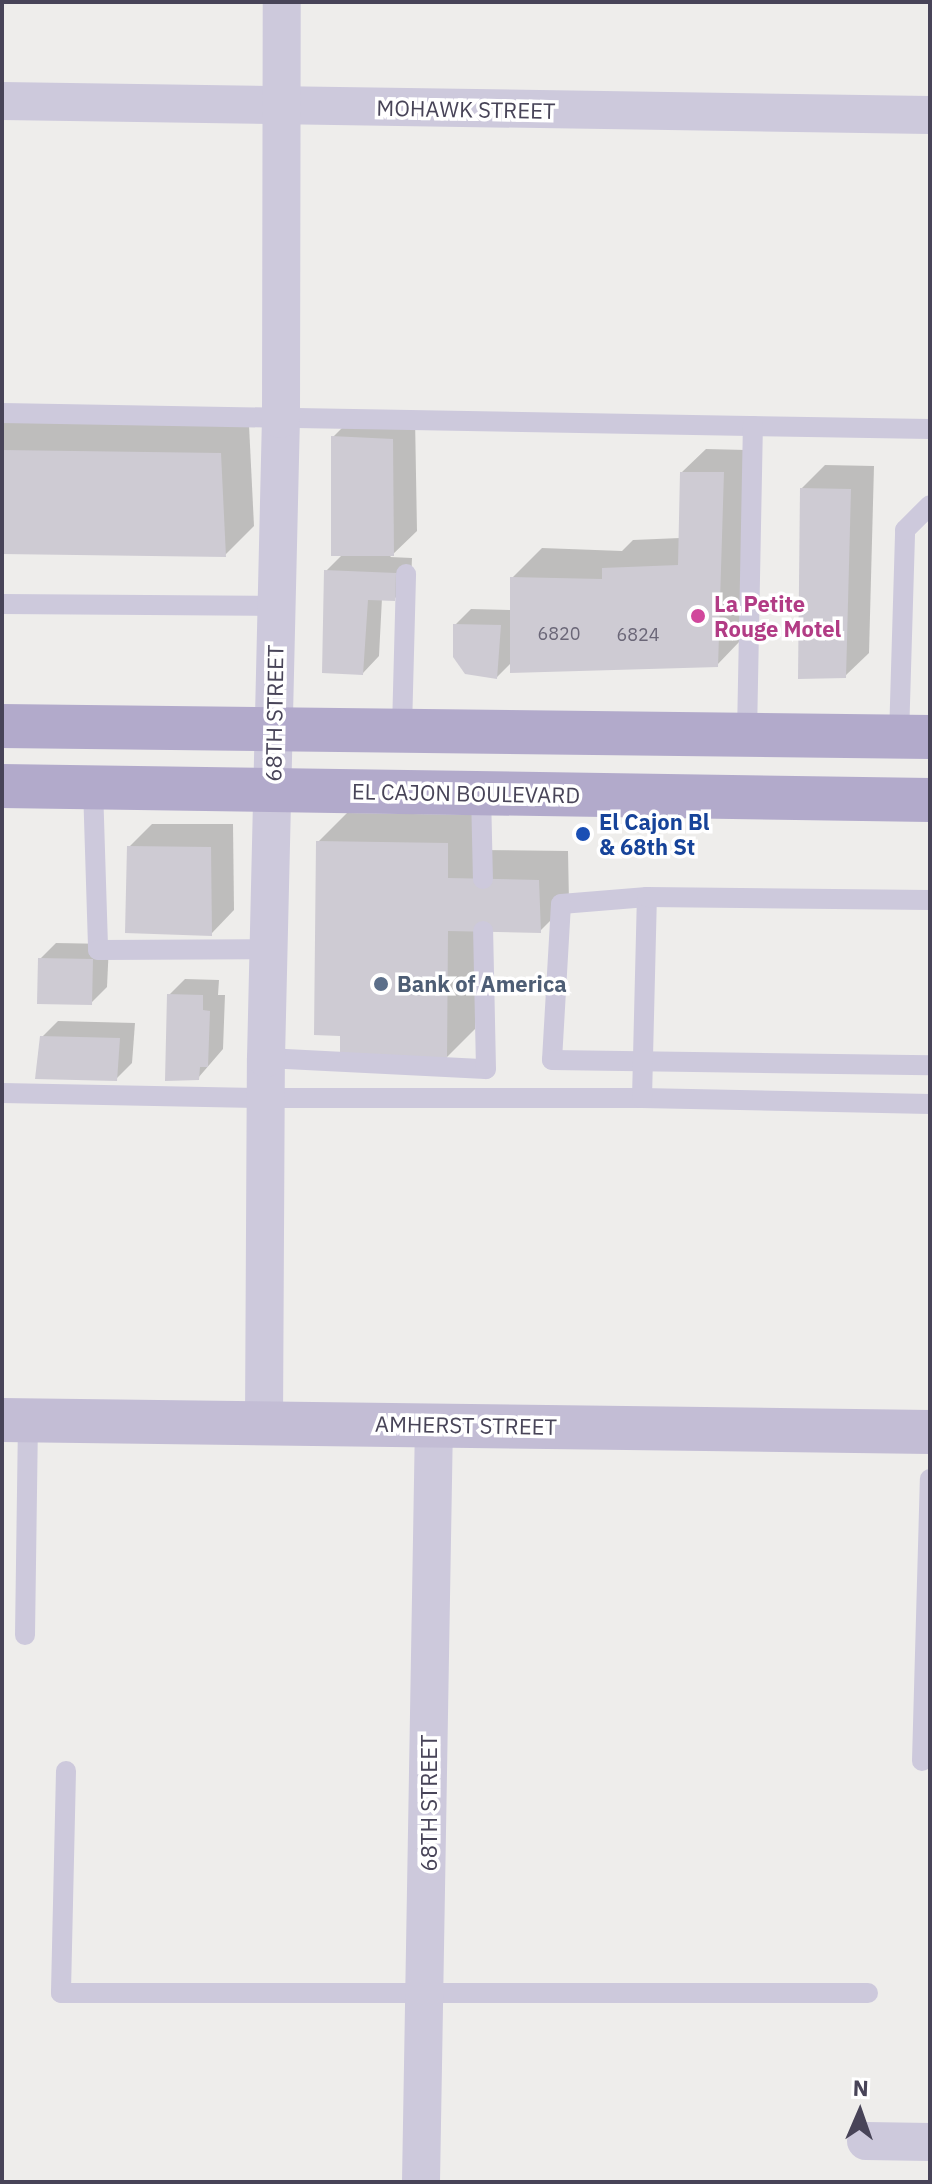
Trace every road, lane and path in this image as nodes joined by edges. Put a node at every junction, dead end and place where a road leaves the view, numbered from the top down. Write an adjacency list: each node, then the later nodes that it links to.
1 (282, 2): 3 (street, 68TH STREET)
2 (2, 101): 3 (street, MOHAWK STREET)
3 (284, 106): 4 (street, MOHAWK STREET); 6 (street, 68TH STREET)
4 (930, 115)
5 (2, 413): 6 (lane)
6 (281, 419): 7 (lane); 12 (street, 68TH STREET)
7 (753, 426): 8 (lane); 16 (lane)
8 (930, 429)
9 (930, 505): 17 (lane)
10 (406, 574): 15 (lane)
11 (2, 604): 12 (lane)
12 (277, 606): 14 (street, 68TH STREET)
13 (2, 726): 14 (main road)
14 (273, 727): 15 (main road); 20 (street, 68TH STREET)
15 (402, 729): 16 (main road)
16 (747, 734): 17 (main road)
17 (915, 737)
18 (2, 786): 19 (main road, EL CAJON BOULEVARD)
19 (93, 787): 20 (main road, EL CAJON BOULEVARD); 27 (lane)
20 (272, 789): 21 (main road, EL CAJON BOULEVARD); 27 (street, 68TH STREET)
21 (481, 793): 22 (main road, EL CAJON BOULEVARD); 23 (lane)
22 (930, 800)
23 (483, 879)
24 (647, 897): 25 (lane); 29 (lane); 29 (lane)
25 (930, 900)
26 (483, 931): 28 (lane)
27 (269, 949): 28 (street, 68TH STREET)
28 (266, 1058): 32 (street, 68TH STREET)
29 (643, 1062): 30 (lane); 33 (lane)
30 (930, 1065)
31 (2, 1093): 32 (lane)
32 (266, 1098): 33 (lane); 36 (street, 68TH STREET)
33 (642, 1098): 34 (lane)
34 (930, 1104)
35 (15, 1420): 36 (street, AMHERST STREET); 40 (lane)
36 (264, 1423): 37 (street, AMHERST STREET)
37 (434, 1425): 38 (street, AMHERST STREET); 43 (street, 68TH STREET)
38 (930, 1432)
39 (930, 1479): 41 (lane)
40 (25, 1635)
41 (922, 1761)
42 (66, 1771): 43 (lane)
43 (427, 1992): 44 (lane); 47 (street, 68TH STREET)
44 (868, 1993)
45 (866, 2141): 46 (street)
46 (930, 2142)
47 (421, 2182)

